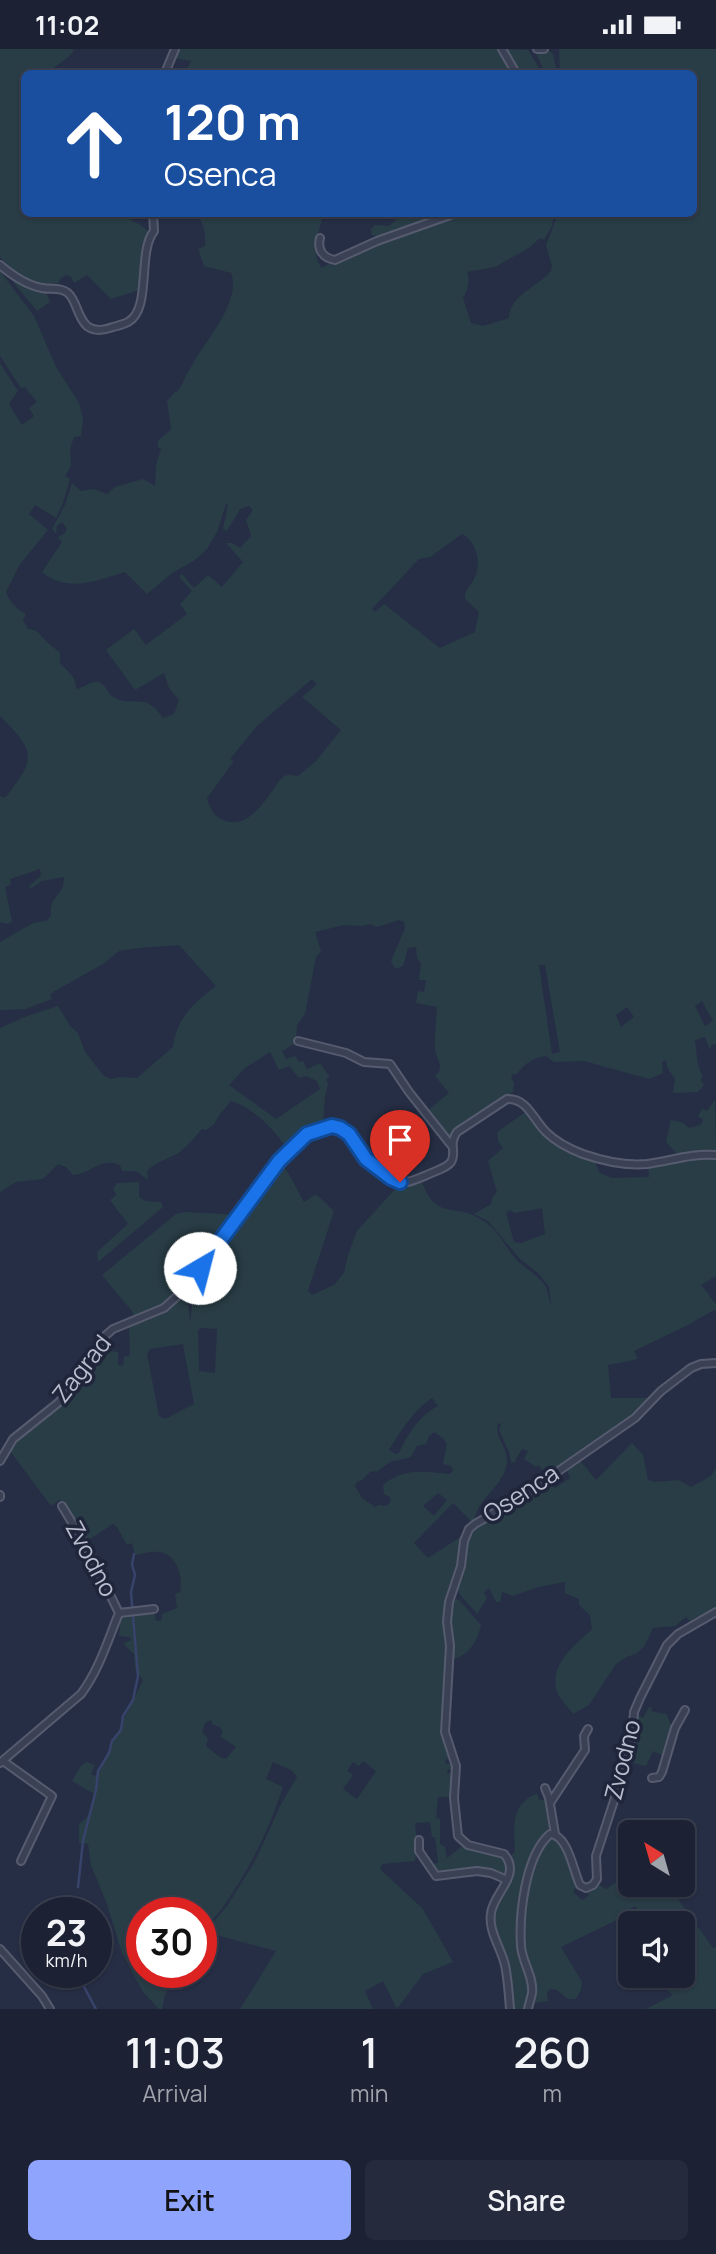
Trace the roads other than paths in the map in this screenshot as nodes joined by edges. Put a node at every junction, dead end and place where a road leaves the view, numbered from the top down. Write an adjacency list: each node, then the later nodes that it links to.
1 (175, 49): 5 (street)
2 (502, 49): 6 (street)
3 (537, 49): 4 (street)
4 (544, 49)
5 (166, 70)
6 (514, 70)
7 (153, 217): 10 (street)
8 (445, 217): 9 (street)
9 (320, 238)
10 (0, 265)
11 (298, 1041): 12 (street)
12 (451, 1145): 13 (street); 15 (street, Zagrad)
13 (716, 1154)
14 (716, 1363): 29 (street, Osenca)
15 (0, 1461)
16 (62, 1506): 19 (street, Zvodno)
17 (153, 1609): 19 (street, Zvodno)
18 (716, 1612): 26 (street, Zvodno)
19 (119, 1613): 22 (street, Zvodno)
20 (685, 1710): 23 (street)
21 (588, 1729): 25 (street)
22 (1, 1762): 28 (street)
23 (652, 1778)
24 (545, 1788): 25 (street)
25 (550, 1803): 26 (street)
26 (555, 1834): 33 (street)
27 (419, 1840): 29 (street)
28 (21, 1861)
29 (507, 1880): 32 (street)
30 (0, 1949): 31 (street)
31 (50, 2009)
32 (510, 2009)
33 (528, 2009)

